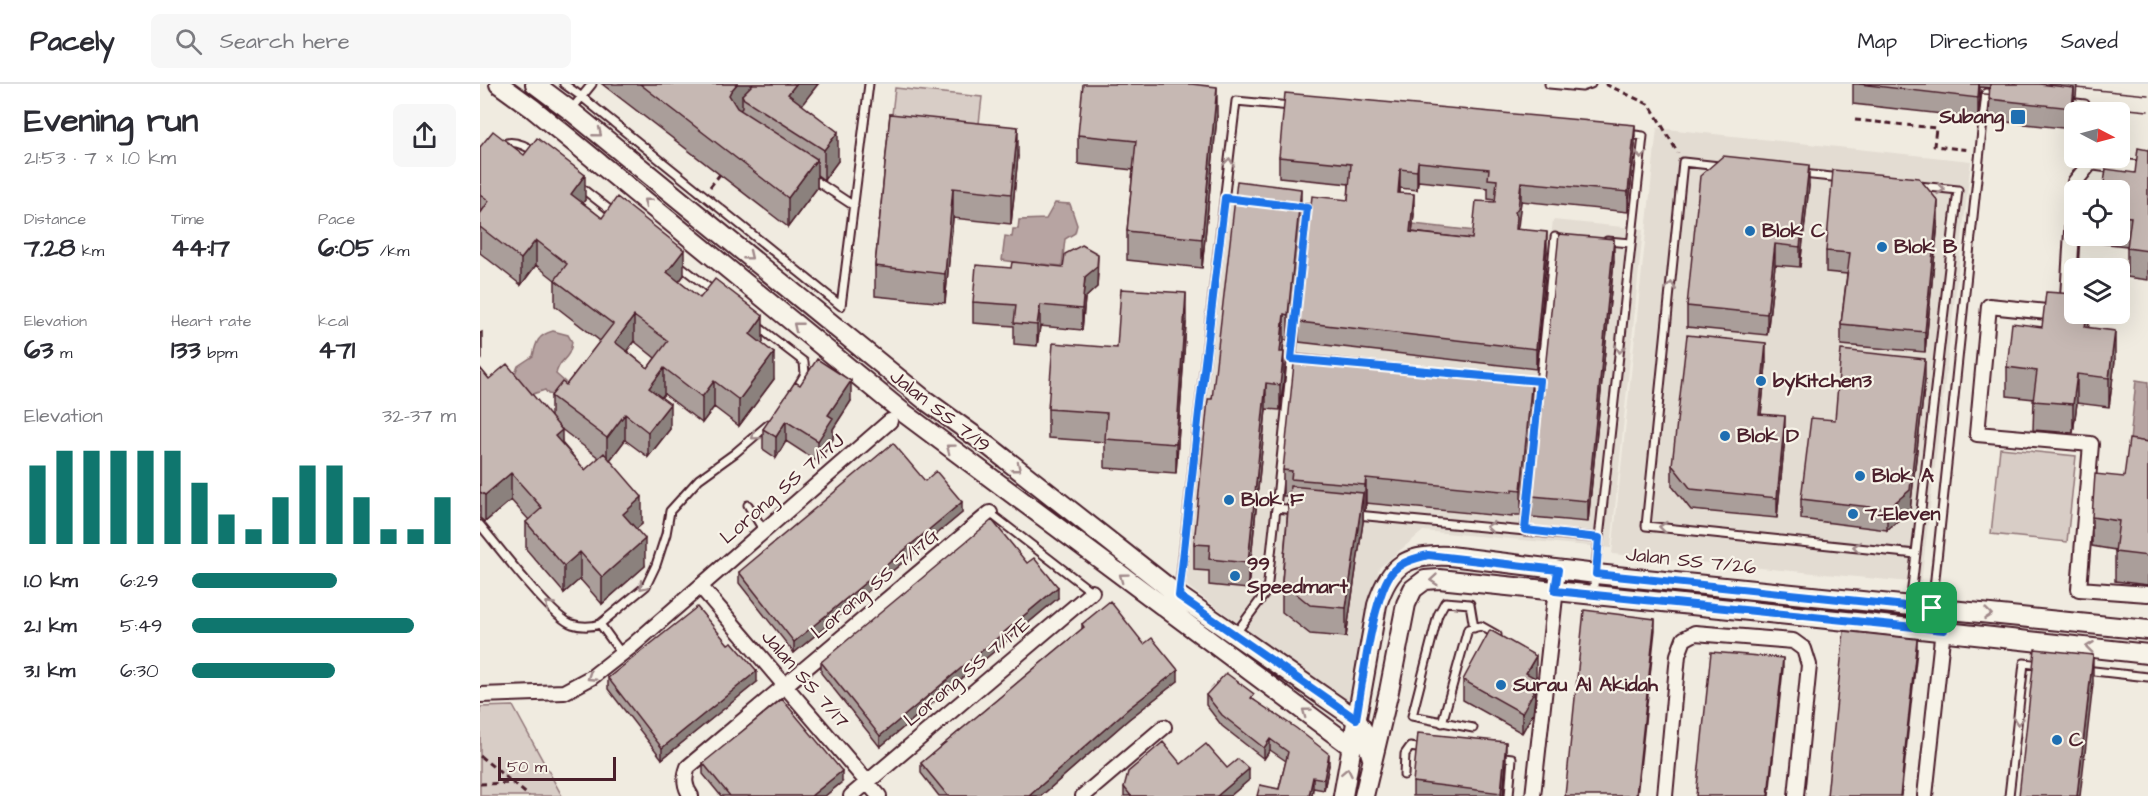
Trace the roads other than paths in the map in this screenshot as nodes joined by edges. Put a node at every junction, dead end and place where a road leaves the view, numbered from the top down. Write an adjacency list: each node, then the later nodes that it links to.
1 (499, 84): 13 (street, Jalan SS 7/19)
2 (564, 84): 11 (lane)
3 (592, 84): 11 (lane)
4 (869, 84): 24 (lane)
5 (1549, 84): 6 (lane)
6 (1592, 84)
7 (543, 86): 11 (street, Jalan SS 7/19); 13 (lane)
8 (1975, 92): 9 (lane)
9 (1986, 93): 10 (lane); 64 (lane)
10 (1997, 95)
11 (577, 104): 24 (lane); 44 (street, Jalan SS 7/19, one-way to 44)
12 (1294, 106): 62 (lane, one-way to 12)
13 (532, 108): 44 (street, Jalan SS 7/19, one-way to 13)
14 (1620, 134): 33 (lane, one-way to 33)
15 (497, 147): 16 (lane)
16 (545, 159)
17 (1730, 167): 54 (lane, one-way to 17)
18 (2148, 170): 60 (street)
19 (1789, 173): 21 (lane)
20 (806, 175): 24 (lane)
21 (1848, 179)
22 (573, 181): 28 (lane)
23 (1906, 185): 54 (lane, one-way to 54)
24 (854, 206)
25 (1295, 206): 26 (lane)
26 (1307, 208): 27 (lane); 37 (lane)
27 (1316, 209)
28 (619, 217)
29 (1544, 235): 30 (lane)
30 (1555, 237): 31 (lane); 40 (lane)
31 (1566, 237)
32 (1599, 240): 33 (lane)
33 (1631, 243): 53 (lane, one-way to 53)
34 (674, 261): 35 (lane)
35 (720, 297)
36 (748, 318): 41 (lane)
37 (1291, 359): 38 (lane); 46 (lane)
38 (1303, 360)
39 (1528, 380): 40 (lane)
40 (1540, 381): 51 (lane)
41 (789, 402)
42 (775, 419): 65 (lane, one-way to 65)
43 (890, 421): 52 (street, Lorong SS 7/17J)
44 (983, 457): 62 (street, Jalan SS 7/19)
45 (748, 506): 52 (lane)
46 (1276, 508): 47 (lane); 69 (lane)
47 (1299, 510)
48 (990, 513): 59 (lane); 76 (street, Lorong SS 7/17G)
49 (1347, 514): 51 (lane, one-way to 49)
50 (480, 525): 65 (lane, one-way to 50)
51 (1525, 530): 53 (lane)
52 (764, 531): 57 (street, Lorong SS 7/17J)
53 (1599, 538): 56 (lane)
54 (1916, 554): 63 (lane)
55 (1558, 570): 56 (street, Jalan SS 7/26); 58 (street); 78 (street, Jalan SS 7/26)
56 (1596, 574): 61 (lane); 63 (street, Jalan SS 7/26)
57 (700, 587): 71 (street, Lorong SS 7/17J); 76 (street, Jalan SS 7/17)
58 (1555, 591): 61 (street); 79 (street, one-way to 79); 96 (street)
59 (1092, 592): 88 (street, Lorong SS 7/17E)
60 (2148, 594)
61 (1593, 595): 67 (street)
62 (1174, 604): 69 (street, Jalan SS 7/19); 83 (street, Jalan SS 7/19, one-way to 62)
63 (1910, 606): 64 (street, Jalan SS 7/26)
64 (1939, 609): 67 (street); 68 (street, Jalan SS 7/26, one-way to 68)
65 (600, 624): 71 (lane)
66 (1474, 628): 70 (lane); 80 (lane); 80 (lane)
67 (1944, 630): 72 (street, one-way to 67); 99 (street)
68 (2148, 630)
69 (1235, 635): 78 (street, Jalan SS 7/19)
70 (1500, 636)
71 (621, 654): 77 (street, Lorong SS 7/17J, one-way to 77)
72 (2148, 654)
73 (2047, 665): 100 (lane, one-way to 100)
74 (2080, 669): 75 (lane)
75 (2148, 677)
76 (784, 685): 88 (street, Jalan SS 7/17); 90 (street, Lorong SS 7/17G)
77 (480, 695)
78 (1356, 719): 83 (street, Jalan SS 7/19)
79 (1381, 723): 83 (street); 86 (street)
80 (1442, 723): 82 (lane)
81 (1164, 727): 89 (street)
82 (1473, 728)
83 (1359, 743): 86 (street, Jalan SS 7/19); 93 (street, one-way to 83)
84 (1433, 750): 87 (lane)
85 (1490, 756): 95 (lane)
86 (1372, 758): 94 (street)
87 (1404, 775)
88 (867, 782): 91 (street, Lorong SS 7/17E); 92 (street, Jalan SS 7/17)
89 (1088, 795)
90 (691, 796)
91 (850, 796)
92 (879, 796)
93 (1342, 796)
94 (1364, 796)
95 (1509, 796)
96 (1533, 796)
97 (1665, 796): 98 (street)
98 (1796, 796)
99 (1926, 796)
100 (2009, 796)

